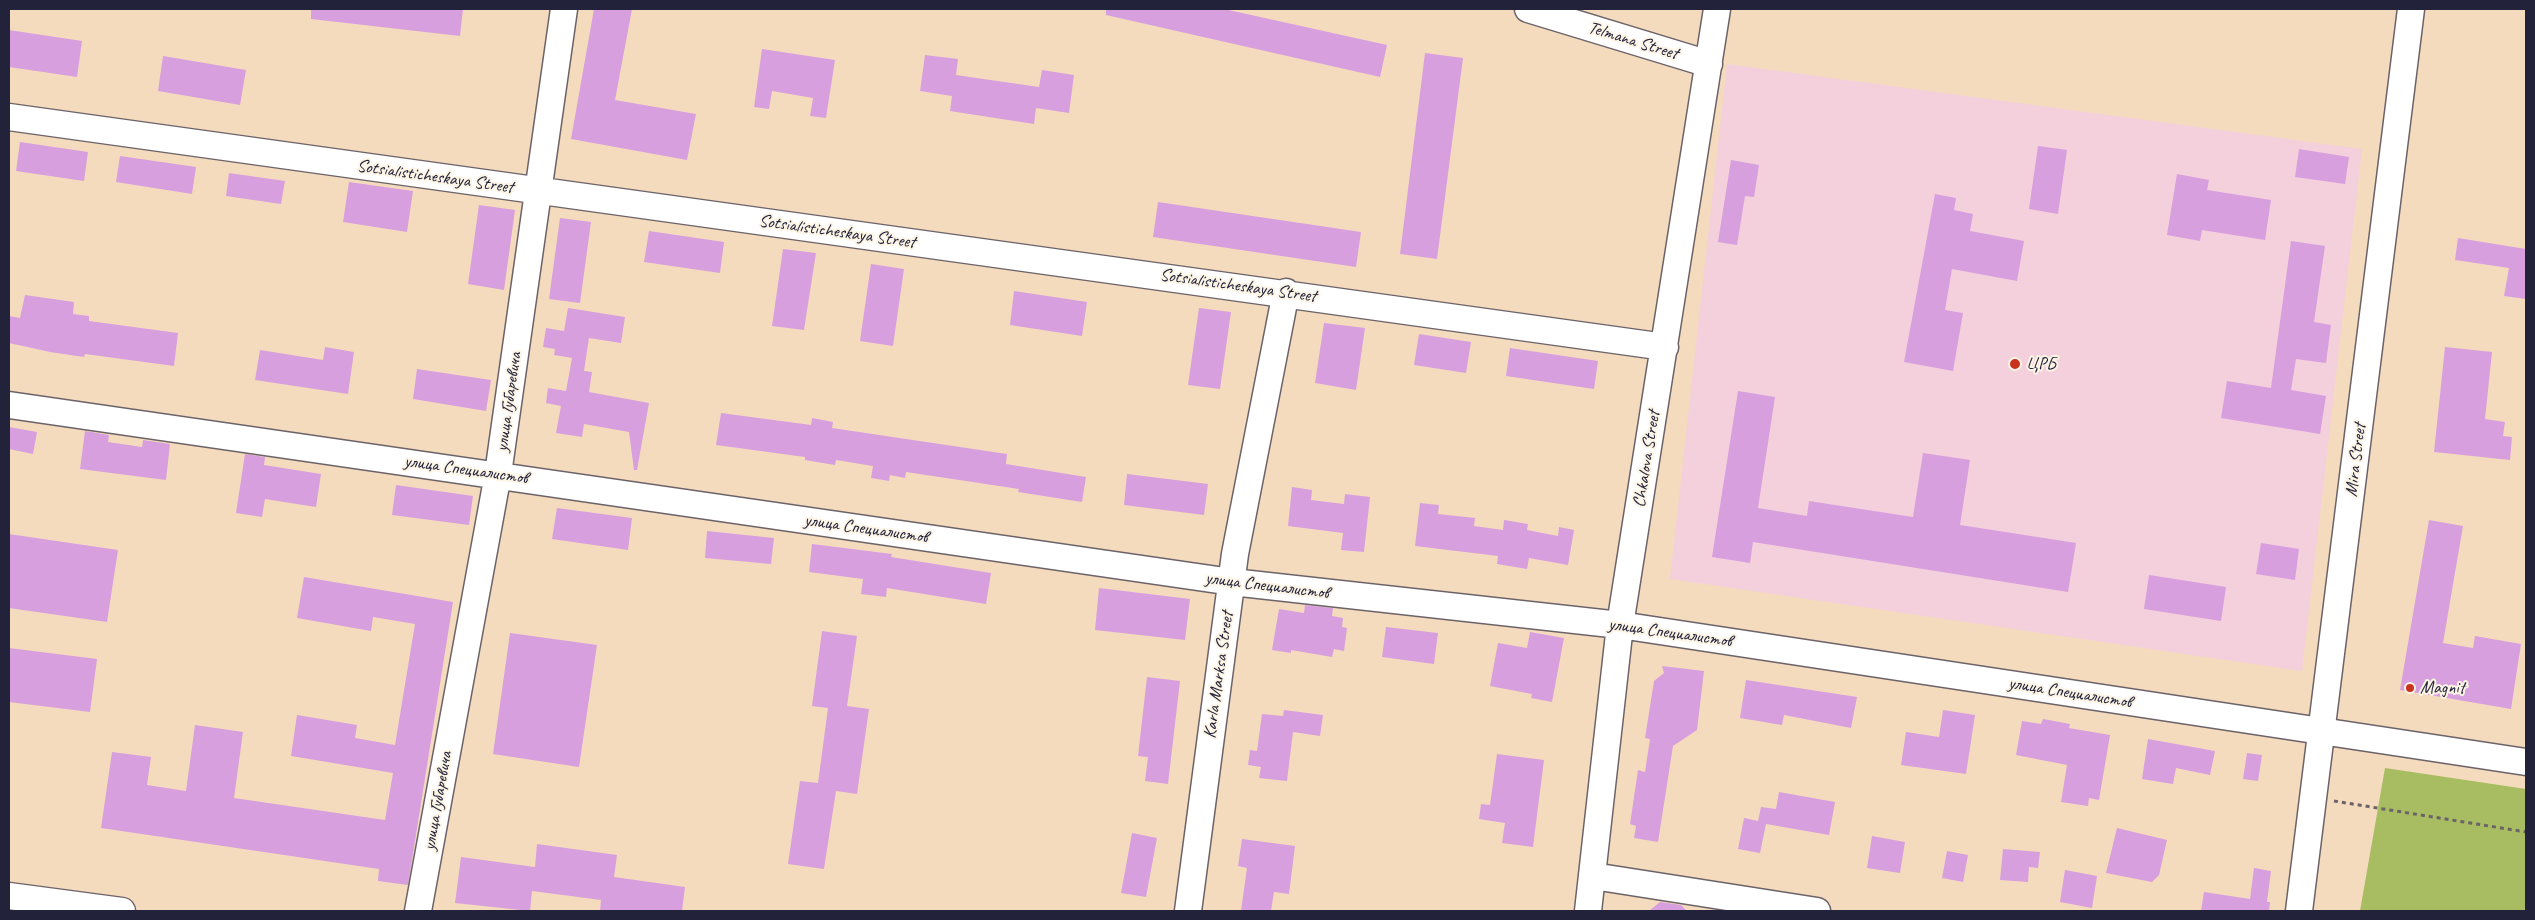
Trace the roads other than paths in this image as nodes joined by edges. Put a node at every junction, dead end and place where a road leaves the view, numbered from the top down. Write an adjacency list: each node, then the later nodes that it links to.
1 (564, 9): 7 (street, улица Губаревича)
2 (1528, 9): 5 (street, Telmana Street)
3 (1717, 9): 5 (street, Chkalova Street)
4 (2410, 9): 14 (street, Mira Street)
5 (1708, 64): 9 (street, Chkalova Street)
6 (9, 117): 7 (street, Sotsialisticheskaya Street)
7 (539, 191): 8 (street, Sotsialisticheskaya Street); 11 (street, улица Губаревича)
8 (1286, 292): 9 (street, Sotsialisticheskaya Street); 12 (street, Karla Marksa Street)
9 (1665, 347): 13 (street, Chkalova Street)
10 (9, 405): 11 (street, улица Специалистов)
11 (498, 474): 12 (street, улица Специалистов); 19 (street, улица Губаревича)
12 (1232, 582): 13 (street, улица Специалистов); 20 (street, Karla Marksa Street)
13 (1620, 625): 14 (street, улица Специалистов); 16 (street, Chkalova Street)
14 (2323, 732): 15 (street, улица Специалистов); 23 (street, Mira Street)
15 (2526, 762)
16 (1593, 876): 21 (street, Chkalova Street); 22 (street)
17 (9, 896): 18 (street)
18 (122, 911)
19 (418, 911)
20 (1188, 911)
21 (1588, 911)
22 (1817, 911)
23 (2300, 911)

